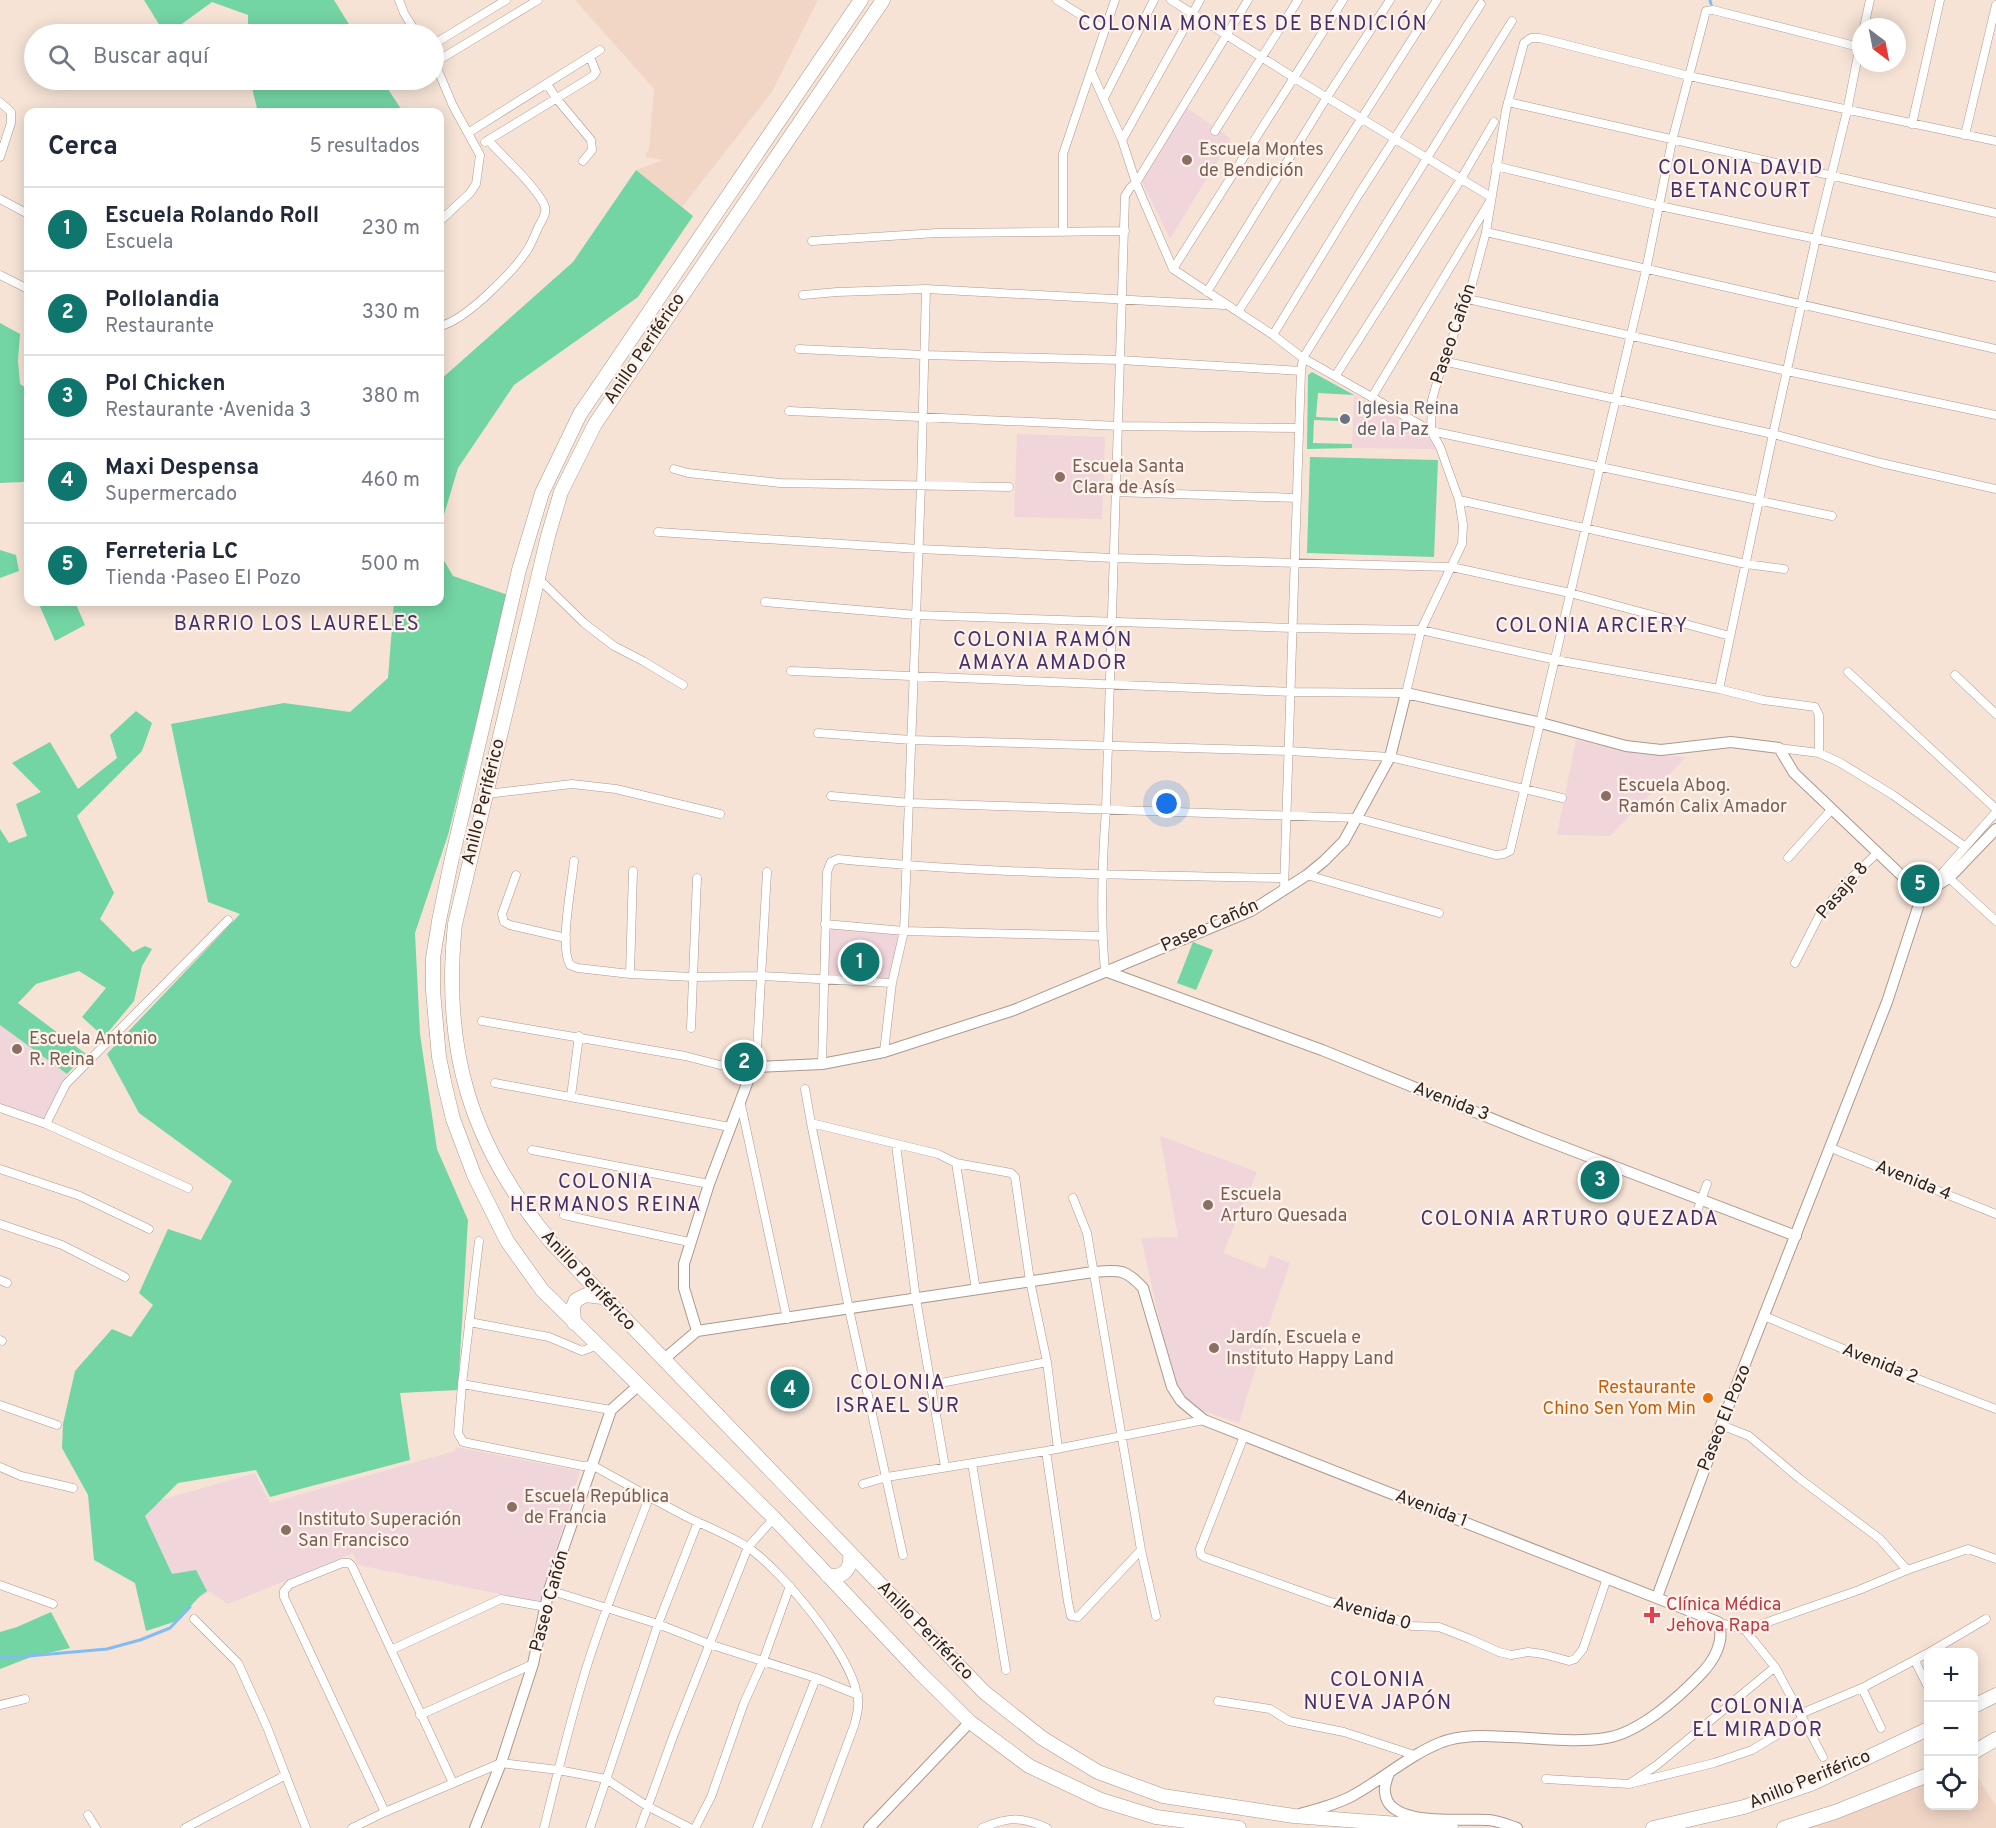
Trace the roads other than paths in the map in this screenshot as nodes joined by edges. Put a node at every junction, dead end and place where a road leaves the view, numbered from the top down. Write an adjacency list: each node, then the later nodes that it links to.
1 (399, 0): 23 (street)
2 (506, 0): 26 (street)
3 (538, 0): 29 (street)
4 (861, 0): 236 (highway, Anillo Periférico)
5 (883, 0): 126 (highway, Anillo Periférico)
6 (1057, 0): 24 (street)
7 (1115, 0): 24 (street)
8 (1154, 0): 40 (street)
9 (1171, 0): 20 (street)
10 (1200, 0): 20 (street)
11 (1248, 0): 25 (street)
12 (1298, 0): 31 (street)
13 (1343, 0): 35 (street)
14 (1390, 0): 38 (street)
15 (1437, 0): 44 (street)
16 (1870, 0): 21 (street)
17 (1940, 0): 46 (street)
18 (1481, 4): 50 (street)
19 (1996, 5): 49 (street)
20 (1193, 13): 25 (street); 52 (street)
21 (1866, 18)
22 (1512, 21): 57 (street)
23 (411, 24)
24 (1105, 30): 32 (street)
25 (1227, 34): 31 (street); 62 (street)
26 (444, 38)
27 (1852, 42): 34 (street)
28 (600, 50): 30 (street)
29 (444, 56)
30 (590, 57): 36 (street); 39 (street)
31 (1262, 57): 35 (street); 47 (street)
32 (1091, 71): 40 (street); 70 (street)
33 (1855, 72): 43 (street)
34 (1689, 76): 42 (street, Paseo Cañón); 43 (street); 53 (street)
35 (1293, 77): 38 (street); 74 (street)
36 (547, 84): 39 (street); 48 (street)
37 (444, 85): 48 (street)
38 (1327, 97): 44 (street); 80 (street)
39 (556, 98): 51 (street); 58 (street)
40 (1104, 98): 52 (street)
41 (0, 102): 56 (street)
42 (1508, 102): 53 (street); 59 (street, Paseo Cañón)
43 (1847, 111): 46 (street); 60 (street)
44 (1361, 117): 50 (street); 86 (street)
45 (1494, 122): 61 (street)
46 (1912, 124): 49 (street)
47 (1215, 131)
48 (468, 133): 55 (street)
49 (1965, 135): 54 (street)
50 (1395, 138): 57 (street); 88 (street)
51 (488, 140): 55 (street); 87 (street)
52 (1122, 140): 62 (street)
53 (1672, 141): 60 (street); 65 (street)
54 (1996, 141)
55 (477, 147): 68 (street)
56 (0, 157)
57 (1426, 158): 61 (street); 93 (street)
58 (583, 161)
59 (1496, 166): 63 (street, Paseo Cañón); 65 (street)
60 (1832, 174): 67 (street); 72 (street)
61 (1461, 179): 63 (street); 98 (street)
62 (1136, 183): 69 (street); 74 (street)
63 (1491, 197): 71 (street, Paseo Cañón); 99 (street)
64 (0, 199): 66 (street)
65 (1660, 206): 72 (street); 75 (street)
66 (24, 212)
67 (1996, 213)
68 (444, 217)
69 (1125, 231): 70 (street); 82 (street)
70 (1063, 232): 73 (street)
71 (1486, 232): 75 (street); 83 (street, Paseo Cañón)
72 (1816, 238): 77 (street); 84 (street)
73 (812, 241)
74 (1173, 269): 80 (street)
75 (1646, 270): 84 (street); 89 (street)
76 (0, 275): 78 (street)
77 (1996, 277)
78 (24, 287)
79 (926, 289): 81 (street); 82 (street); 92 (street)
80 (1207, 292): 85 (street)
81 (803, 296)
82 (1123, 299): 85 (street); 94 (street)
83 (1468, 299): 89 (street); 95 (street, Paseo Cañón)
84 (1802, 304): 91 (street); 97 (street)
85 (1226, 305): 86 (street)
86 (1238, 312): 88 (street)
87 (444, 325)
88 (1273, 335): 93 (street)
89 (1629, 335): 97 (street); 100 (street)
90 (799, 349): 92 (street)
91 (1996, 349)
92 (924, 355): 94 (street); 103 (street)
93 (1303, 358): 96 (street); 98 (street)
94 (1120, 360): 96 (street); 104 (street)
95 (1443, 361): 100 (street); 106 (street, Paseo Cañón)
96 (1301, 370): 105 (street)
97 (1787, 371): 102 (street); 107 (street)
98 (1336, 375): 99 (street)
99 (1372, 398): 106 (street)
100 (1614, 399): 107 (street); 108 (street)
101 (789, 411): 103 (street)
102 (1996, 415)
103 (922, 417): 104 (street); 110 (street)
104 (1119, 426): 105 (street); 113 (street)
105 (1299, 428): 114 (street)
106 (1431, 431): 108 (street); 115 (street, Paseo Cañón)
107 (1773, 434): 112 (street); 116 (street)
108 (1600, 465): 116 (street); 118 (street)
109 (674, 469): 110 (street)
110 (921, 486): 111 (street); 120 (street)
111 (1009, 487)
112 (1996, 489)
113 (1115, 492): 114 (street); 121 (street)
114 (1297, 498): 122 (street)
115 (1459, 500): 118 (street); 124 (street, Paseo Cañón)
116 (1758, 501): 117 (street); 123 (street)
117 (1832, 516)
118 (1586, 529): 123 (street); 127 (street)
119 (658, 532): 120 (street)
120 (919, 549): 121 (street); 129 (street)
121 (1113, 558): 122 (street); 130 (street)
122 (1296, 562): 124 (street); 131 (street)
123 (1746, 564): 125 (street); 133 (street)
124 (1452, 567): 127 (street); 132 (street, Paseo Cañón)
125 (1784, 569)
126 (537, 576): 139 (street); 154 (highway, Anillo Periférico)
127 (1570, 593): 133 (street); 134 (street)
128 (765, 602): 129 (street)
129 (916, 615): 130 (street); 138 (street)
130 (1111, 621): 131 (street); 140 (street)
131 (1293, 628): 132 (street); 142 (street)
132 (1421, 630): 134 (street); 143 (street, Paseo Cañón)
133 (1730, 636): 141 (street)
134 (1556, 660): 141 (street); 145 (street)
135 (791, 671): 138 (street)
136 (1848, 672): 160 (street)
137 (1955, 675): 144 (street)
138 (914, 677): 140 (street); 147 (street)
139 (683, 685)
140 (1110, 685): 142 (street); 148 (street)
141 (1719, 689): 151 (street)
142 (1291, 692): 143 (street); 150 (street)
143 (1406, 693): 145 (street); 152 (street, Paseo Cañón)
144 (1996, 714)
145 (1541, 723): 149 (street); 153 (street)
146 (818, 733): 147 (street)
147 (912, 740): 148 (street); 157 (street)
148 (1106, 746): 150 (street); 158 (street)
149 (1779, 748): 151 (street); 159 (street)
150 (1289, 751): 152 (street); 162 (street)
151 (1820, 753): 165 (street)
152 (1390, 758): 153 (street); 163 (street, Paseo Cañón)
153 (1524, 790): 156 (street); 163 (street)
154 (487, 794): 161 (street); 230 (highway, Anillo Periférico)
155 (831, 796): 157 (street)
156 (1562, 798)
157 (910, 803): 158 (street); 169 (street)
158 (1106, 809): 162 (street); 172 (street)
159 (1831, 810): 166 (street); 167 (street)
160 (1996, 810): 165 (street)
161 (720, 814)
162 (1286, 815): 163 (street); 176 (street)
163 (1357, 818): 174 (street, Paseo Cañón)
164 (1996, 829): 177 (street)
165 (1964, 846): 179 (street)
166 (1877, 853): 179 (street); 187 (street, Pasaje 8)
167 (1788, 858)
168 (574, 861): 186 (street)
169 (908, 866): 172 (street); 183 (street); 184 (street)
170 (633, 871): 189 (street)
171 (767, 872): 191 (street)
172 (1101, 874): 176 (street); 185 (street)
173 (516, 875): 186 (street)
174 (1307, 875): 178 (street, Paseo Cañón); 180 (street)
175 (697, 878): 190 (street)
176 (1284, 878): 178 (street)
177 (1949, 878): 179 (street); 182 (street)
178 (1284, 889): 188 (street, Paseo Cañón)
179 (1923, 896): 209 (street, Paseo El Pozo)
180 (1439, 913)
181 (228, 920): 206 (street)
182 (1996, 921)
183 (825, 924): 184 (street); 192 (street)
184 (904, 930): 185 (street); 193 (street)
185 (1102, 936): 188 (street)
186 (566, 938): 189 (street)
187 (1795, 963)
188 (1105, 971): 197 (street, Paseo Cañón); 217 (street, Avenida 3)
189 (630, 974): 190 (street)
190 (693, 976): 191 (street); 195 (street)
191 (760, 976): 192 (street); 199 (street)
192 (824, 980): 193 (street); 198 (street)
193 (892, 983): 197 (street)
194 (482, 1021): 196 (street)
195 (691, 1028)
196 (579, 1036): 199 (street); 202 (street)
197 (884, 1052): 198 (street, Paseo Cañón)
198 (822, 1064): 199 (street, Paseo Cañón)
199 (753, 1070): 203 (street)
200 (495, 1083): 202 (street)
201 (805, 1089): 205 (street)
202 (571, 1096): 207 (street)
203 (740, 1100): 207 (street); 234 (street)
204 (0, 1108): 206 (street)
205 (811, 1123): 208 (street); 232 (street)
206 (46, 1124): 215 (street)
207 (730, 1127): 213 (street)
208 (897, 1145): 211 (street); 231 (street)
209 (1831, 1148): 218 (street, Avenida 4); 223 (street, Paseo El Pozo)
210 (532, 1150): 213 (street)
211 (956, 1163): 228 (street); 229 (street)
212 (0, 1169): 222 (street)
213 (709, 1184): 225 (street)
214 (1707, 1184): 217 (street)
215 (188, 1188)
216 (1073, 1198): 226 (street)
217 (1702, 1200): 220 (street); 223 (street, Avenida 3)
218 (1996, 1214)
219 (564, 1215): 225 (street)
220 (1695, 1217)
221 (0, 1224): 227 (street)
222 (149, 1229)
223 (1796, 1236): 233 (street, Paseo El Pozo)
224 (479, 1241): 235 (street)
225 (689, 1242): 237 (street)
226 (1093, 1272): 228 (street, Avenida 1); 247 (street, Avenida 1); 250 (street)
227 (125, 1277)
228 (1030, 1281): 229 (street, Avenida 1); 240 (street)
229 (976, 1290): 231 (street, Avenida 1)
230 (602, 1297): 236 (highway); 239 (highway, Anillo Periférico)
231 (916, 1299): 232 (street, Avenida 1); 243 (street)
232 (849, 1309): 234 (street, Avenida 1); 258 (street)
233 (1764, 1316): 245 (street, Avenida 2); 249 (street, Paseo El Pozo)
234 (787, 1319): 237 (street, Avenida 1)
235 (469, 1322): 238 (street); 241 (street)
236 (574, 1323): 238 (highway, Anillo Periférico)
237 (697, 1331): 239 (street)
238 (598, 1346): 242 (highway, Anillo Periférico)
239 (663, 1360): 266 (highway, Anillo Periférico)
240 (1047, 1362): 243 (street); 252 (street)
241 (462, 1384): 246 (street); 255 (street)
242 (639, 1385): 246 (street, Paseo Cañón); 262 (highway, Anillo Periférico)
243 (931, 1385): 257 (street)
244 (0, 1405): 248 (street)
245 (1996, 1409)
246 (611, 1410): 255 (street, Paseo Cañón)
247 (1204, 1420): 250 (street); 251 (street, Avenida 1)
248 (57, 1425)
249 (1721, 1425): 269 (street); 275 (street, Paseo El Pozo)
250 (1121, 1435): 252 (street); 265 (street)
251 (1244, 1436): 271 (street, Avenida 1); 271 (street, Avenida 0)
252 (1058, 1449): 253 (street)
253 (1046, 1451): 254 (street); 265 (street)
254 (972, 1463): 257 (street); 293 (street)
255 (592, 1465): 261 (street); 274 (street, Paseo Cañón)
256 (0, 1467): 260 (street)
257 (945, 1467): 258 (street)
258 (886, 1477): 259 (street); 267 (street)
259 (863, 1484)
260 (74, 1488)
261 (649, 1498): 263 (street); 278 (street)
262 (774, 1518): 264 (street); 270 (highway, Anillo Periférico)
263 (698, 1522): 264 (street); 283 (street)
264 (748, 1547): 273 (street); 285 (street)
265 (1141, 1550): 279 (street)
266 (850, 1554): 270 (highway); 324 (highway, Anillo Periférico)
267 (903, 1555)
268 (1996, 1559): 269 (street)
269 (1907, 1570): 284 (street)
270 (827, 1575): 305 (highway, Anillo Periférico)
271 (1607, 1578): 275 (street, Avenida 1)
272 (0, 1585): 276 (street)
273 (790, 1586): 289 (street); 297 (street)
274 (549, 1590): 277 (street, Paseo Cañón); 278 (street)
275 (1657, 1597): 282 (street)
276 (53, 1604)
277 (546, 1606): 287 (street); 291 (street, Paseo Cañón)
278 (606, 1608): 283 (street); 313 (street)
279 (1156, 1616)
280 (194, 1619): 315 (street)
281 (1986, 1619): 286 (street)
282 (1718, 1622): 284 (street); 310 (street)
283 (658, 1624): 285 (street); 317 (street)
284 (1745, 1630): 292 (street)
285 (709, 1644): 289 (street); 321 (street)
286 (1937, 1648)
287 (391, 1650): 303 (street); 322 (street)
288 (1924, 1656): 290 (street)
289 (763, 1661): 294 (street); 334 (street)
290 (1915, 1661): 295 (street); 296 (street)
291 (533, 1664): 303 (street); 312 (street, Paseo Cañón)
292 (1775, 1668): 304 (street); 320 (street)
293 (1006, 1670)
294 (816, 1678): 297 (street); 335 (street)
295 (1924, 1678)
296 (1862, 1688): 304 (street); 306 (street)
297 (858, 1695): 336 (street)
298 (1996, 1695): 301 (highway)
299 (25, 1699): 302 (street)
300 (1218, 1701): 310 (street)
301 (1978, 1704)
302 (0, 1705)
303 (420, 1715): 319 (street)
304 (1802, 1716): 311 (street); 320 (street)
305 (970, 1722): 337 (street); 340 (highway, Anillo Periférico)
306 (1881, 1728)
307 (1924, 1733): 343 (highway, Anillo Periférico)
308 (1996, 1739): 309 (highway)
309 (1978, 1750)
310 (1414, 1755): 314 (street)
311 (1823, 1757)
312 (501, 1763): 313 (street); 319 (street); 329 (street, Paseo Cañón)
313 (558, 1770): 317 (street); 330 (street)
314 (1389, 1773): 324 (street); 342 (street)
315 (286, 1775): 326 (street); 327 (street)
316 (1924, 1777): 344 (highway, Anillo Periférico)
317 (606, 1779): 321 (street); 331 (street)
318 (1546, 1779): 320 (street)
319 (453, 1783): 322 (street)
320 (1629, 1784)
321 (647, 1806): 332 (street); 333 (street)
322 (385, 1812): 328 (street)
323 (88, 1815): 325 (street)
324 (1294, 1816): 341 (highway, Anillo Periférico)
325 (96, 1828)
326 (185, 1828)
327 (306, 1828)
328 (352, 1828)
329 (475, 1828)
330 (544, 1828)
331 (590, 1828)
332 (640, 1828)
333 (690, 1828)
334 (695, 1828)
335 (757, 1828)
336 (816, 1828)
337 (869, 1828)
338 (982, 1828): 339 (street)
339 (1047, 1828)
340 (1239, 1828)
341 (1451, 1828)
342 (1517, 1828)
343 (1653, 1828)
344 (1784, 1828)

